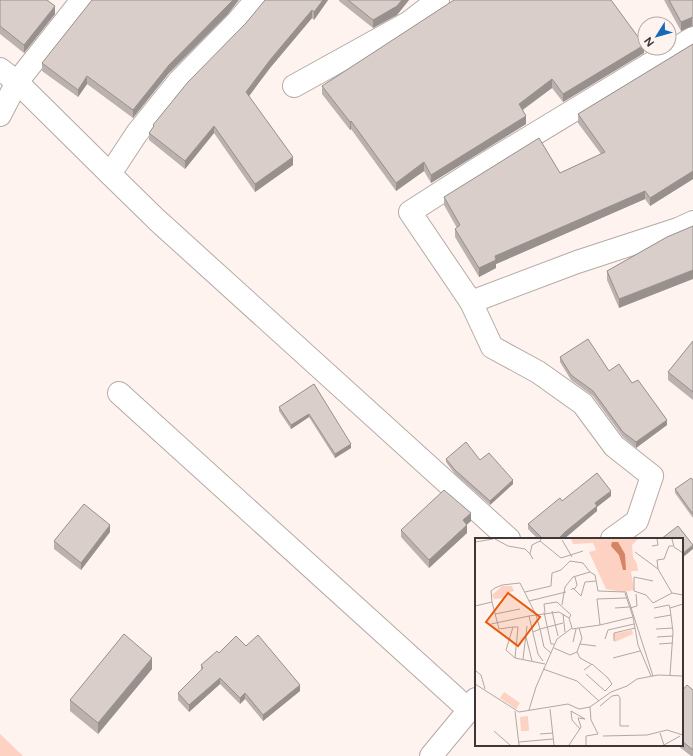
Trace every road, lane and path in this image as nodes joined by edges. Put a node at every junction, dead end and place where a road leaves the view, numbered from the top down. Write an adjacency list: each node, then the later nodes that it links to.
1 (82, 0): 5 (street)
2 (256, 0): 8 (street)
3 (438, 0): 6 (street)
4 (693, 38): 10 (street)
5 (8, 75): 7 (street); 8 (street)
6 (294, 86)
7 (0, 115)
8 (110, 174): 12 (street)
9 (693, 222): 10 (street)
10 (471, 302): 13 (street)
11 (119, 392): 14 (street)
12 (508, 538)
13 (613, 538)
14 (472, 704): 15 (street)
15 (431, 756)

